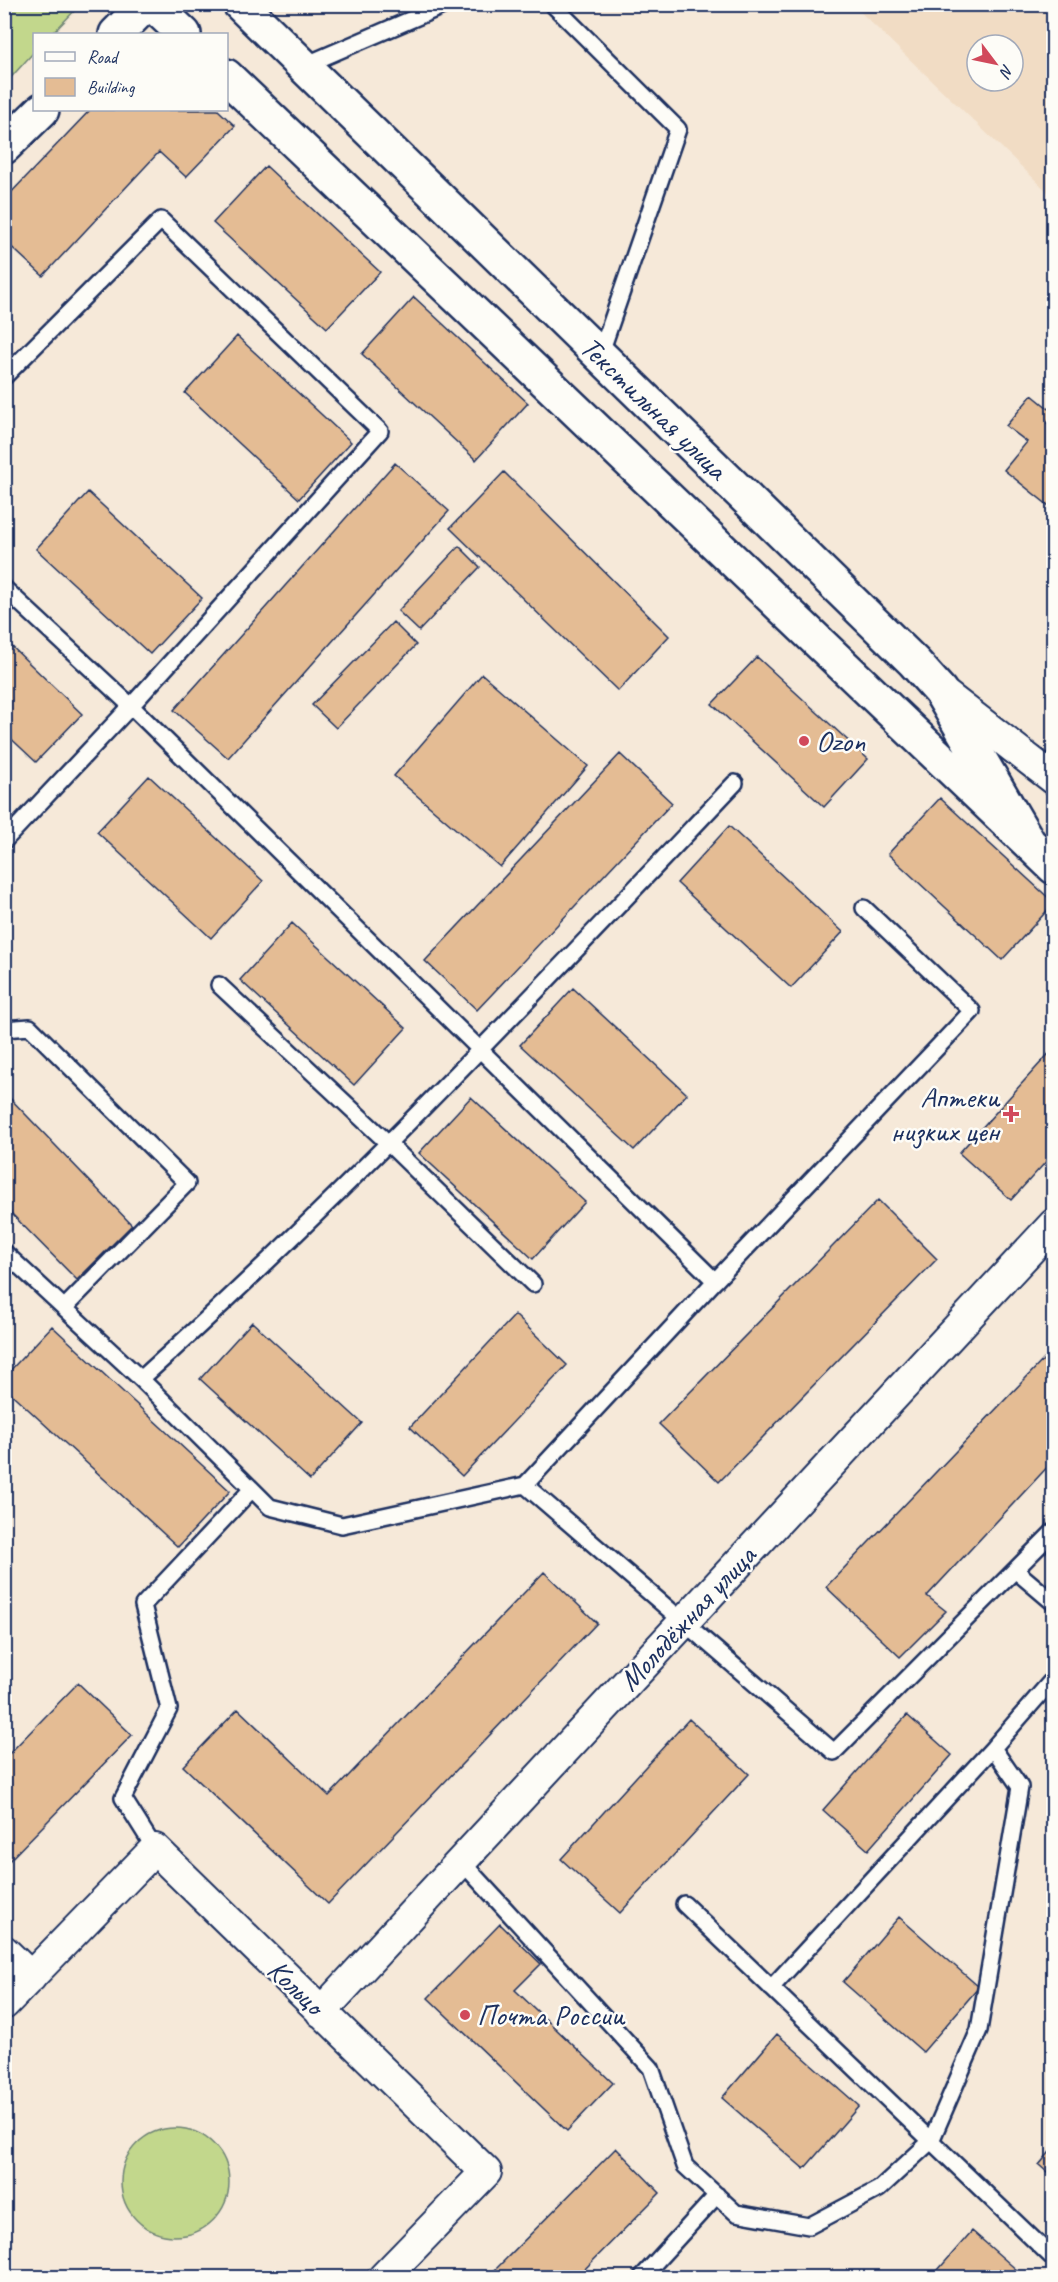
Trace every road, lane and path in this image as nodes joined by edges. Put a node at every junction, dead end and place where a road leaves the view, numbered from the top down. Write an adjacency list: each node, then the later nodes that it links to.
1 (146, 4): 6 (main road)
2 (152, 4): 7 (main road)
3 (240, 4): 8 (main road, Текстильная улица)
4 (447, 4): 8 (lane)
5 (552, 4): 12 (lane)
6 (117, 33)
7 (183, 33)
8 (303, 66): 12 (main road, Текстильная улица)
9 (228, 78): 17 (main road, Текстильная улица)
10 (41, 111): 11 (main road)
11 (4, 147)
12 (600, 355): 15 (main road, Текстильная улица)
13 (4, 377): 16 (lane)
14 (4, 588): 16 (lane)
15 (940, 691): 18 (main road, Текстильная улица); 19 (street)
16 (131, 706): 21 (lane); 27 (lane)
17 (926, 745): 18 (street); 22 (main road, Текстильная улица)
18 (986, 769): 19 (street); 22 (main road, Текстильная улица)
19 (1052, 776)
20 (735, 783): 27 (lane)
21 (4, 841)
22 (1029, 843): 23 (main road, Текстильная улица)
23 (1053, 867)
24 (864, 908): 31 (lane)
25 (219, 985): 28 (lane)
26 (4, 1029): 33 (lane)
27 (482, 1050): 28 (lane); 31 (lane)
28 (388, 1143): 32 (lane); 34 (lane)
29 (1053, 1224): 40 (street, Молодёжная улица)
30 (4, 1252): 33 (lane)
31 (715, 1281): 35 (lane)
32 (533, 1284)
33 (65, 1307): 34 (lane)
34 (141, 1379): 36 (lane)
35 (525, 1485): 36 (lane); 40 (lane)
36 (252, 1489): 43 (lane)
37 (1053, 1531): 38 (lane)
38 (1016, 1570): 39 (lane); 40 (lane)
39 (1053, 1603)
40 (683, 1622): 44 (street, Молодёжная улица)
41 (1053, 1678): 42 (lane)
42 (993, 1748): 48 (lane); 51 (lane)
43 (155, 1849): 47 (street); 50 (street, Кольцо)
44 (461, 1861): 50 (street, Молодёжная улица); 52 (lane)
45 (684, 1904): 48 (lane)
46 (4, 1951): 47 (street)
47 (31, 1977): 49 (street)
48 (771, 1988): 51 (lane)
49 (4, 2004)
50 (321, 2012): 54 (street, Кольцо)
51 (931, 2141): 52 (lane); 53 (lane)
52 (717, 2195): 55 (lane)
53 (1053, 2259)
54 (383, 2277)
55 (641, 2277)

